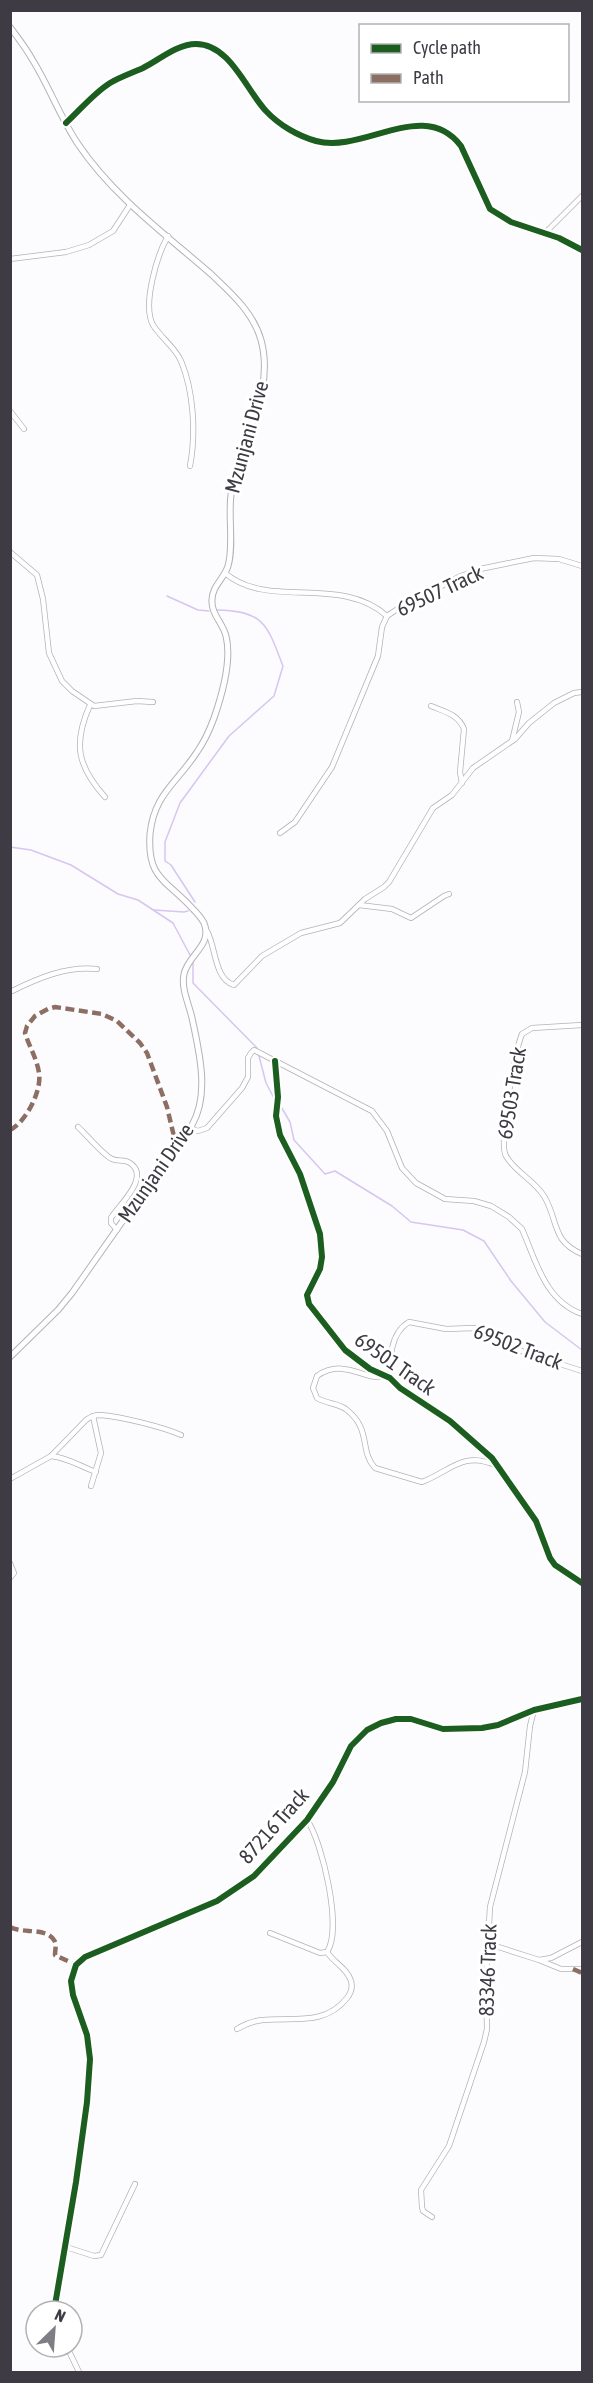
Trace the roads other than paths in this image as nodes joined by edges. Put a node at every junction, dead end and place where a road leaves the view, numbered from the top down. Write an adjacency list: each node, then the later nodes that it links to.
1 (10, 27): 2 (main road, Mzunjani Drive)
2 (66, 123): 4 (main road, Mzunjani Drive); 5 (street)
3 (582, 196): 5 (street)
4 (130, 205): 6 (main road, Mzunjani Drive); 8 (street)
5 (545, 233): 7 (street)
6 (168, 236): 11 (street); 14 (main road, Mzunjani Drive)
7 (582, 250)
8 (10, 259)
9 (10, 411): 10 (street)
10 (24, 429)
11 (189, 466)
12 (10, 552): 19 (street)
13 (582, 566): 15 (street, 69507 Track)
14 (225, 573): 15 (street); 27 (main road, Mzunjani Drive)
15 (387, 616): 24 (street, 69507 Track)
16 (582, 692): 21 (street)
17 (153, 702): 19 (street)
18 (517, 702): 21 (street)
19 (90, 705): 23 (street)
20 (431, 706): 22 (street)
21 (512, 741): 22 (street)
22 (462, 783): 26 (street)
23 (105, 797)
24 (280, 833)
25 (449, 894): 26 (street)
26 (358, 905): 27 (street)
27 (205, 928): 33 (main road, Mzunjani Drive)
28 (97, 969): 29 (street)
29 (10, 992)
30 (582, 1025): 35 (street, 69503 Track)
31 (275, 1061): 33 (street); 36 (street); 39 (street, 69501 Track)
32 (78, 1127): 34 (street)
33 (192, 1127): 34 (main road, Mzunjani Drive)
34 (117, 1230): 37 (main road, Mzunjani Drive)
35 (582, 1254)
36 (582, 1314)
37 (10, 1357)
38 (582, 1371): 40 (street, 69502 Track)
39 (383, 1375): 40 (street, 69501 Track); 44 (street)
40 (390, 1378): 44 (street, 69501 Track)
41 (93, 1416): 42 (street); 43 (street); 45 (street)
42 (181, 1435)
43 (51, 1456): 45 (street); 46 (street)
44 (500, 1467): 50 (street, 69501 Track)
45 (96, 1472): 47 (street)
46 (10, 1479)
47 (91, 1486)
48 (10, 1563): 49 (street)
49 (10, 1578)
50 (582, 1584)
51 (582, 1699): 52 (street, 87216 Track)
52 (534, 1710): 53 (street, 87216 Track); 56 (street, 83346 Track)
53 (307, 1820): 57 (street); 63 (street, 87216 Track)
54 (270, 1933): 57 (street)
55 (582, 1942): 58 (street)
56 (489, 1944): 58 (street); 62 (street, 83346 Track)
57 (327, 1952): 60 (street)
58 (539, 1960): 59 (street)
59 (582, 1969)
60 (237, 2029)
61 (135, 2184): 63 (street)
62 (432, 2217)
63 (66, 2247): 64 (street)
64 (56, 2299)
65 (72, 2359): 66 (street)
66 (79, 2373)

